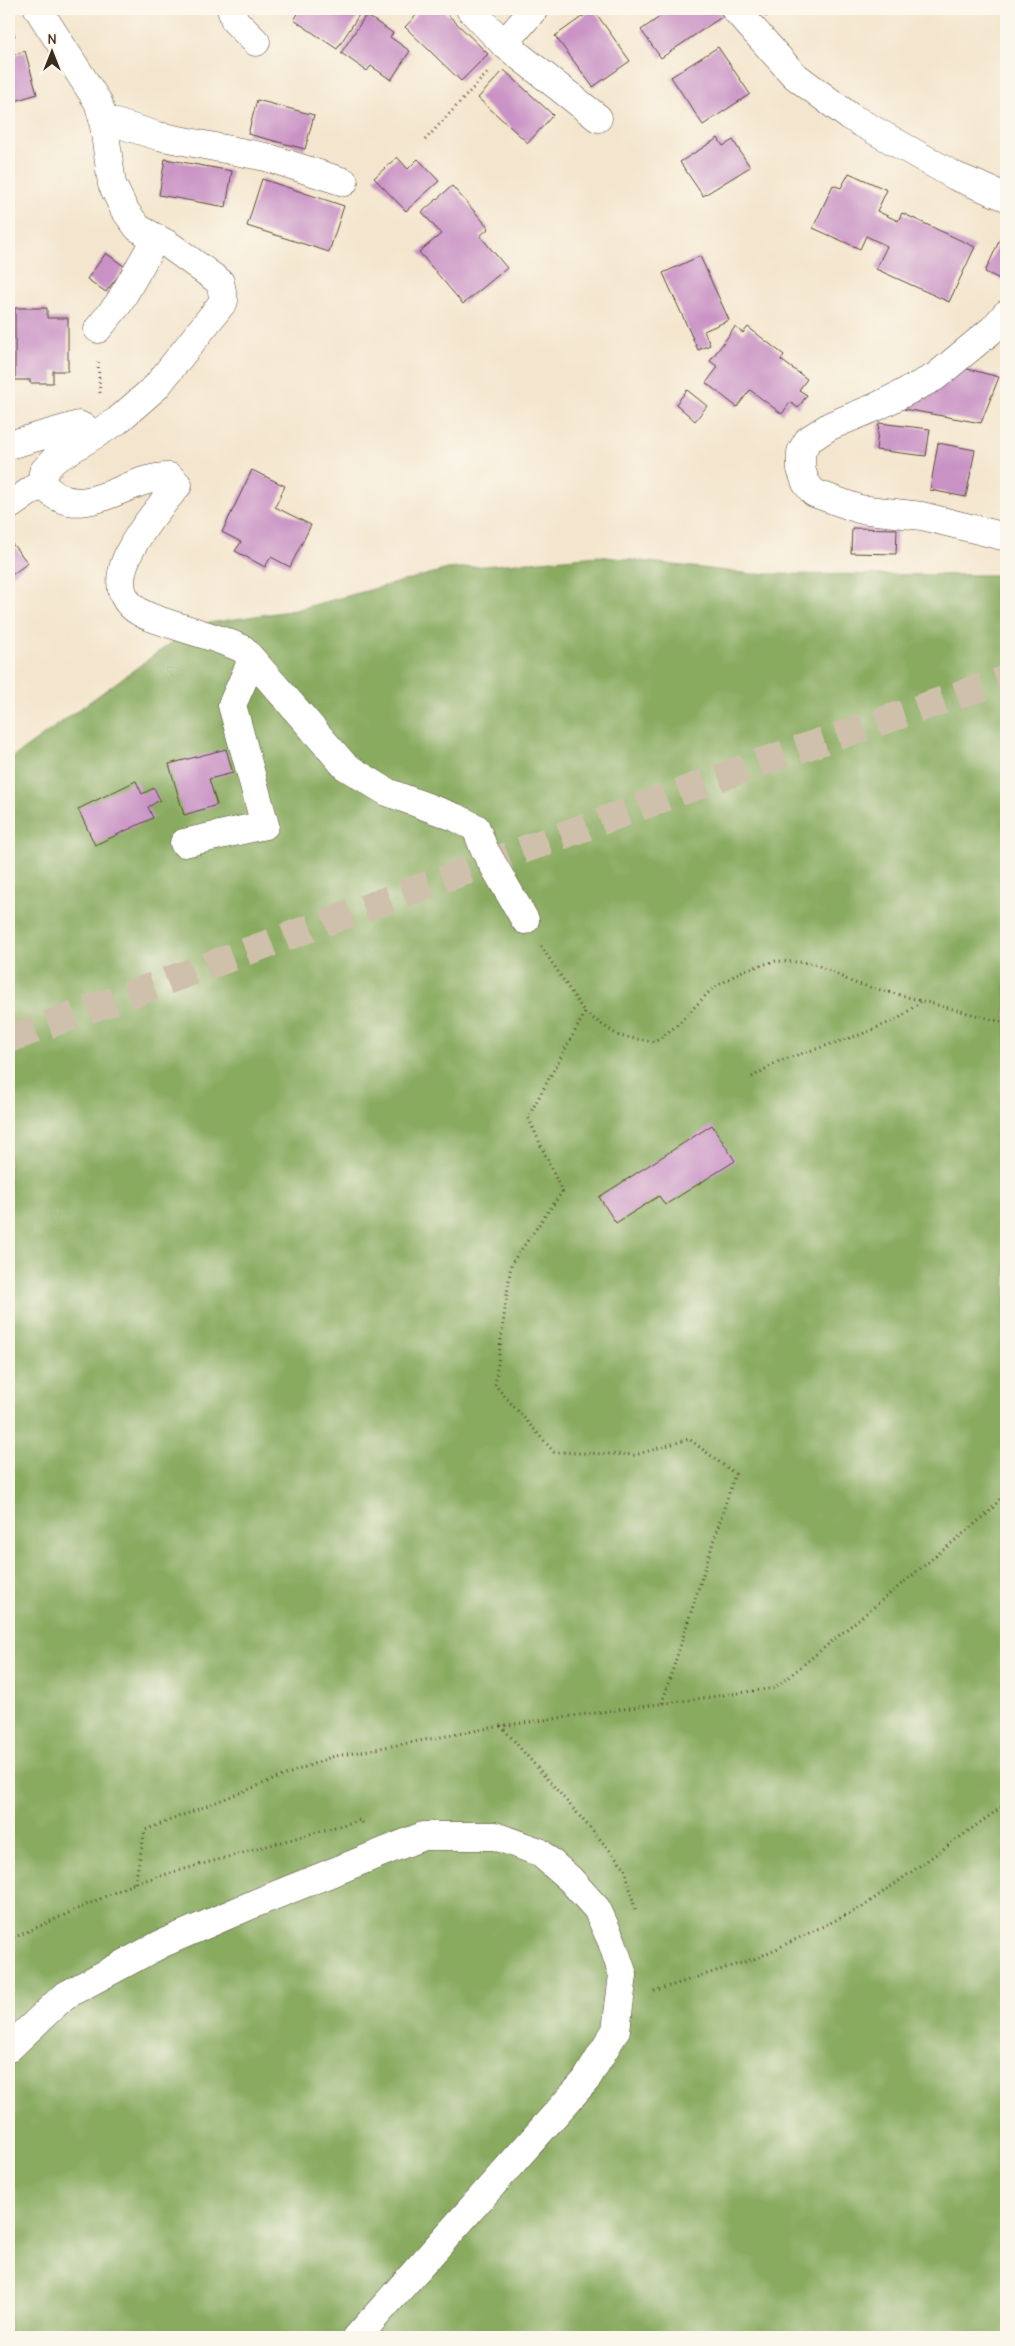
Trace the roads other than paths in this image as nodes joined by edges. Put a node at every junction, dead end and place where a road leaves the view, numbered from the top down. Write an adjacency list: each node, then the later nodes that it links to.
1 (38, 9): 9 (street)
2 (231, 9): 6 (street)
3 (470, 9): 7 (street)
4 (534, 9): 7 (street)
5 (735, 9): 11 (street)
6 (256, 42)
7 (507, 47): 8 (street)
8 (598, 118)
9 (103, 119): 10 (street); 12 (street)
10 (344, 182)
11 (1006, 197)
12 (156, 238): 14 (street); 15 (street)
13 (1006, 314): 19 (street)
14 (98, 329)
15 (99, 433): 16 (street); 17 (street)
16 (9, 446)
17 (42, 483): 18 (street); 20 (street)
18 (9, 506)
19 (1006, 537)
20 (252, 660): 21 (street); 22 (street)
21 (184, 843)
22 (525, 920)
23 (9, 2048): 24 (street)
24 (357, 2337)

